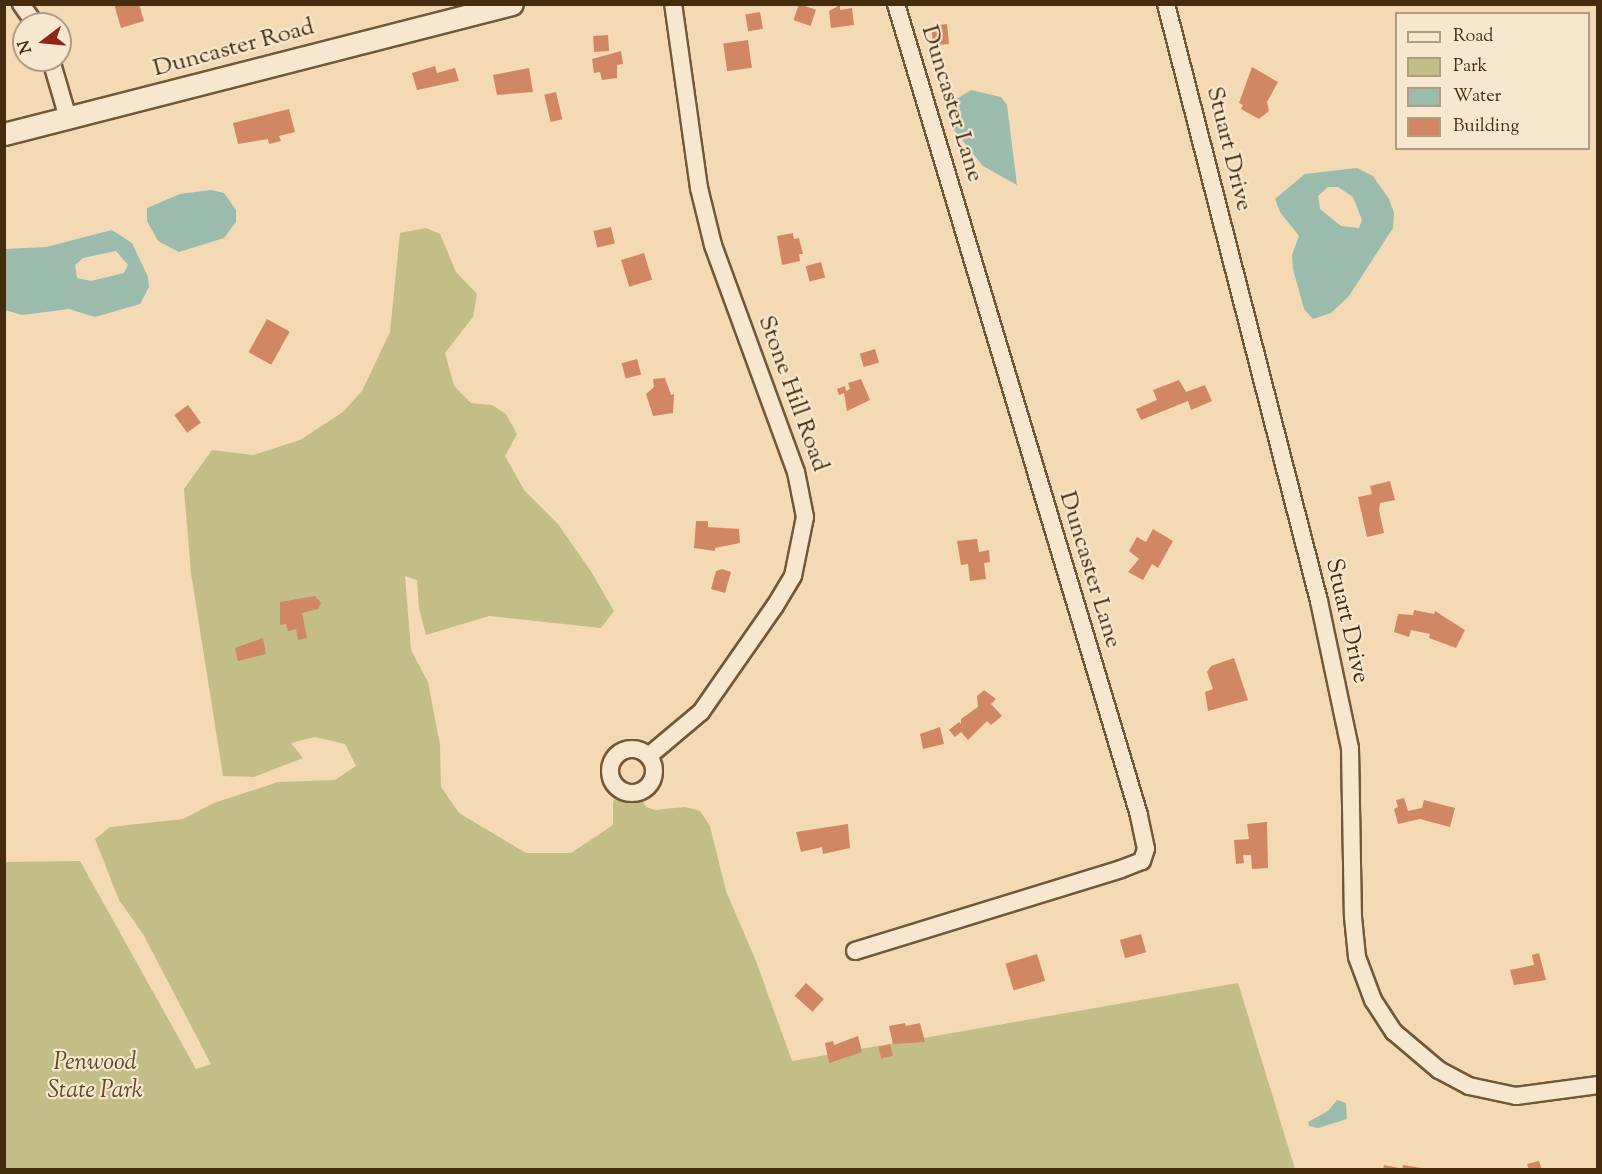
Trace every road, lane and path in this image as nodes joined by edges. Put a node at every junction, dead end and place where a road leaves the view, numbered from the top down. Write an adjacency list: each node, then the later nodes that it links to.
1 (512, 4): 6 (street, Duncaster Road)
2 (673, 4): 8 (street, Stone Hill Road)
3 (896, 4): 9 (street, Duncaster Lane)
4 (1166, 4): 10 (street, Stuart Drive)
5 (55, 72): 6 (street)
6 (68, 118): 7 (street, Duncaster Road)
7 (4, 134)
8 (651, 754)
9 (855, 951)
10 (1598, 1085)

